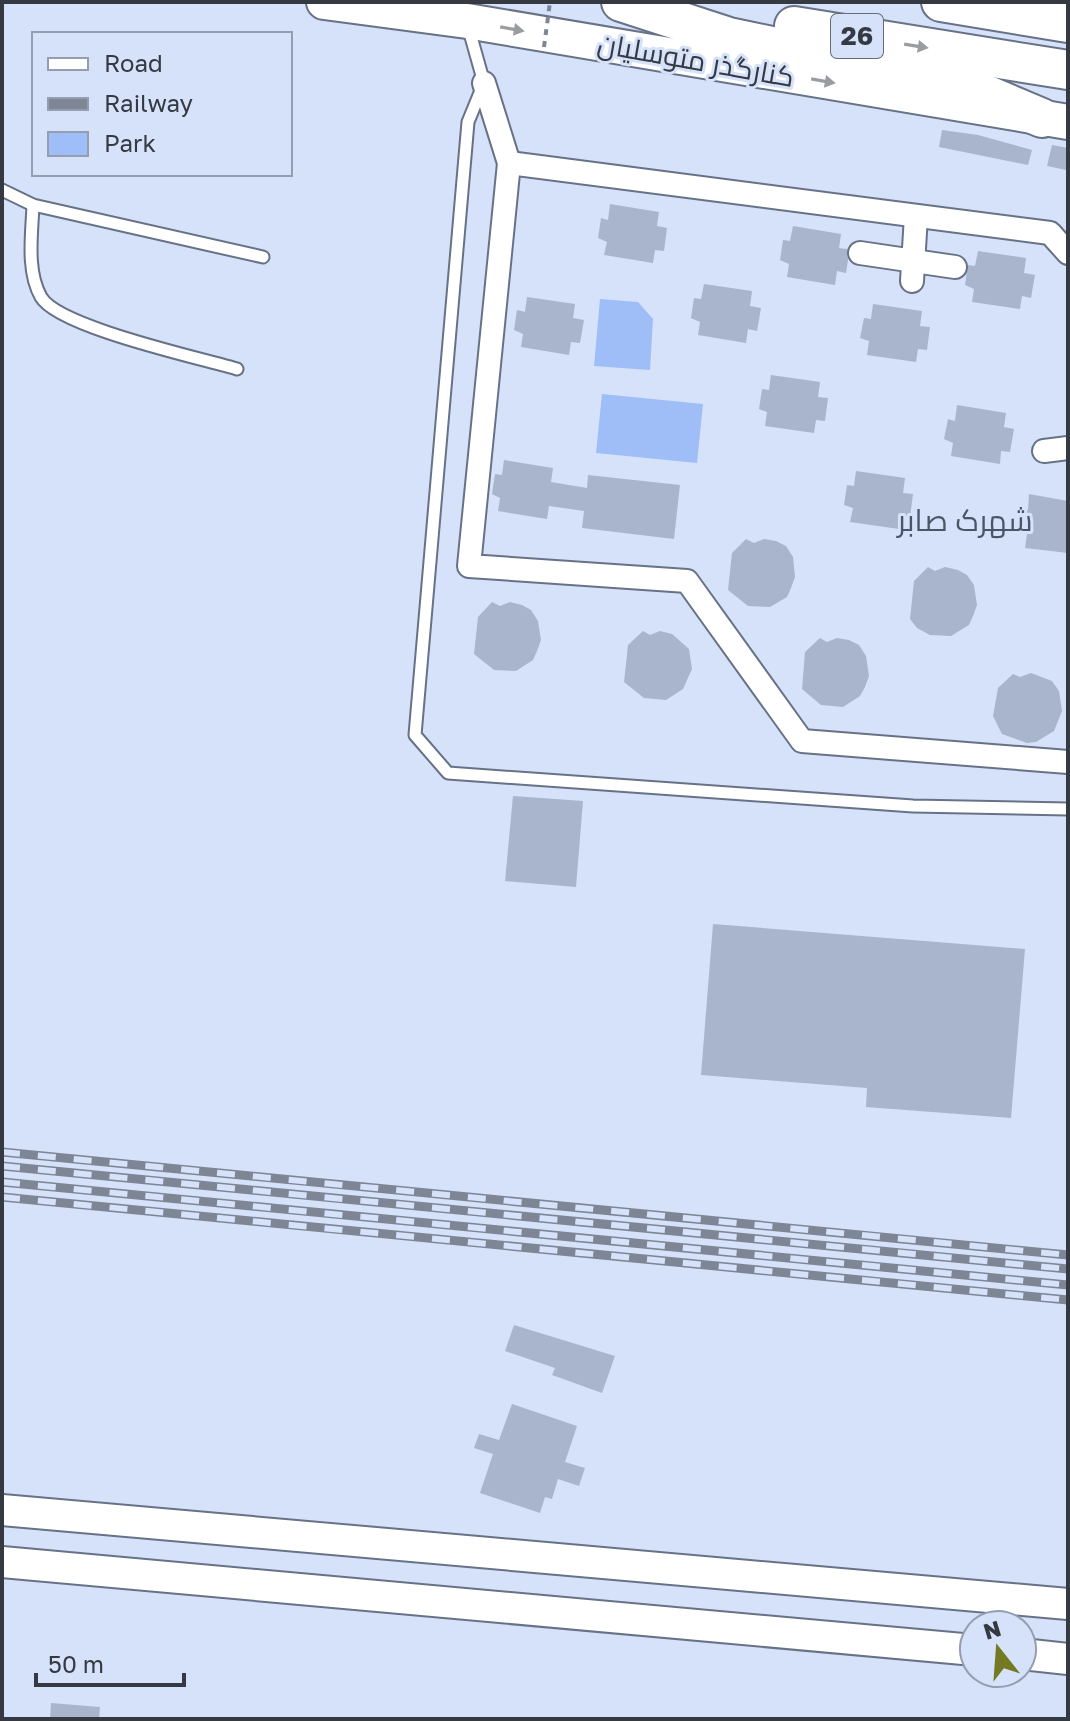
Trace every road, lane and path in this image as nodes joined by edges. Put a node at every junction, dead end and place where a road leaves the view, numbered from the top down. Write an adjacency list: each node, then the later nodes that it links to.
1 (324, 2): 6 (main road, کنارگذر متوسلیان)
2 (550, 2): 8 (path, bridge)
3 (621, 2): 11 (highway)
4 (645, 2): 9 (highway, 26, one-way to 9)
5 (941, 2): 7 (highway)
6 (467, 21): 10 (lane); 11 (main road, کنارگذر متوسلیان, one-way to 11)
7 (1068, 23)
8 (544, 47)
9 (1068, 70)
10 (484, 83): 12 (street); 25 (lane)
11 (1055, 120)
12 (509, 163): 15 (street); 24 (street)
13 (2, 190): 14 (lane)
14 (33, 205): 18 (lane); 21 (lane)
15 (916, 216): 17 (street); 20 (street)
16 (860, 253): 20 (street)
17 (1068, 253)
18 (263, 257)
19 (955, 267): 20 (street)
20 (913, 271)
21 (237, 369)
22 (1068, 448): 23 (street)
23 (1044, 451)
24 (1068, 762)
25 (1068, 809)
26 (2, 1510): 27 (street)
27 (136, 1522): 29 (street); 30 (street)
28 (2, 1562): 29 (street)
29 (133, 1574): 31 (street)
30 (1068, 1604)
31 (958, 1649)
32 (1038, 1656): 33 (street)
33 (1068, 1659)

